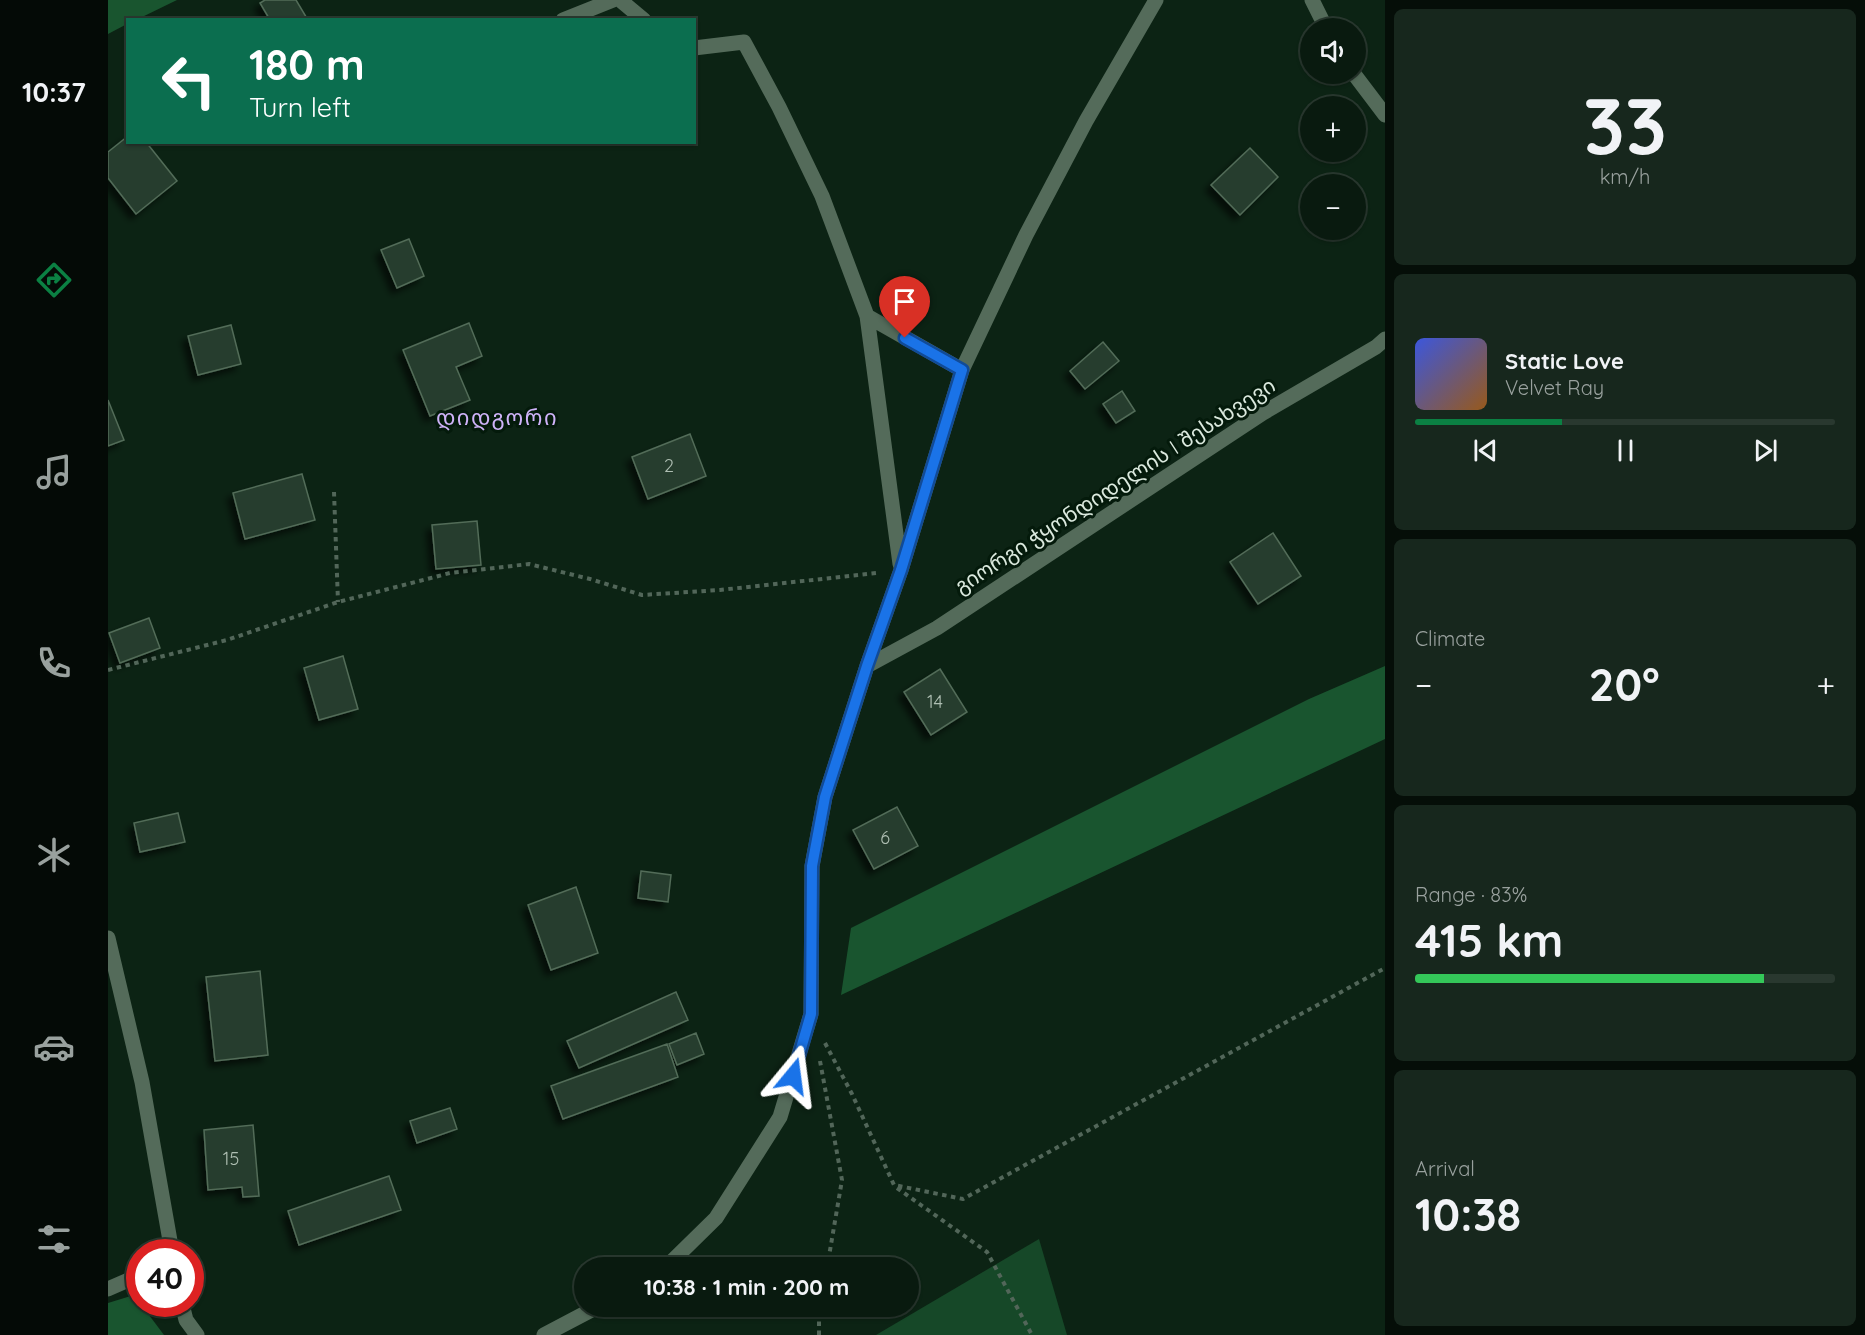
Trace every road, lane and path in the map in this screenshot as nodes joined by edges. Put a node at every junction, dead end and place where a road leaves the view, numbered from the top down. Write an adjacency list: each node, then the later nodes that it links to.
1 (613, 0): 5 (street)
2 (620, 0): 6 (street)
3 (1156, 0): 13 (street)
4 (1312, 0): 7 (street)
5 (568, 18)
6 (642, 18)
7 (1321, 18)
8 (696, 48): 11 (street)
9 (1362, 84): 10 (street)
10 (1385, 115)
11 (867, 316): 13 (street); 15 (street)
12 (1385, 339): 17 (street, გიორგი ჭყონდიდელის I შესახვევი)
13 (962, 370): 15 (street)
14 (334, 492): 16 (path)
15 (901, 570): 16 (path); 17 (street)
16 (338, 602): 18 (path)
17 (867, 666): 21 (street)
18 (108, 670)
19 (108, 938): 24 (street)
20 (1385, 968): 23 (path)
21 (811, 1014): 23 (path); 25 (street)
22 (819, 1059): 26 (path)
23 (894, 1185): 35 (path)
24 (170, 1239)
25 (676, 1257)
26 (829, 1257)
27 (126, 1281): 28 (street)
28 (108, 1289)
29 (185, 1317): 32 (street)
30 (578, 1317): 33 (street)
31 (820, 1317): 34 (path)
32 (197, 1335)
33 (544, 1335)
34 (819, 1335)
35 (1032, 1335)

